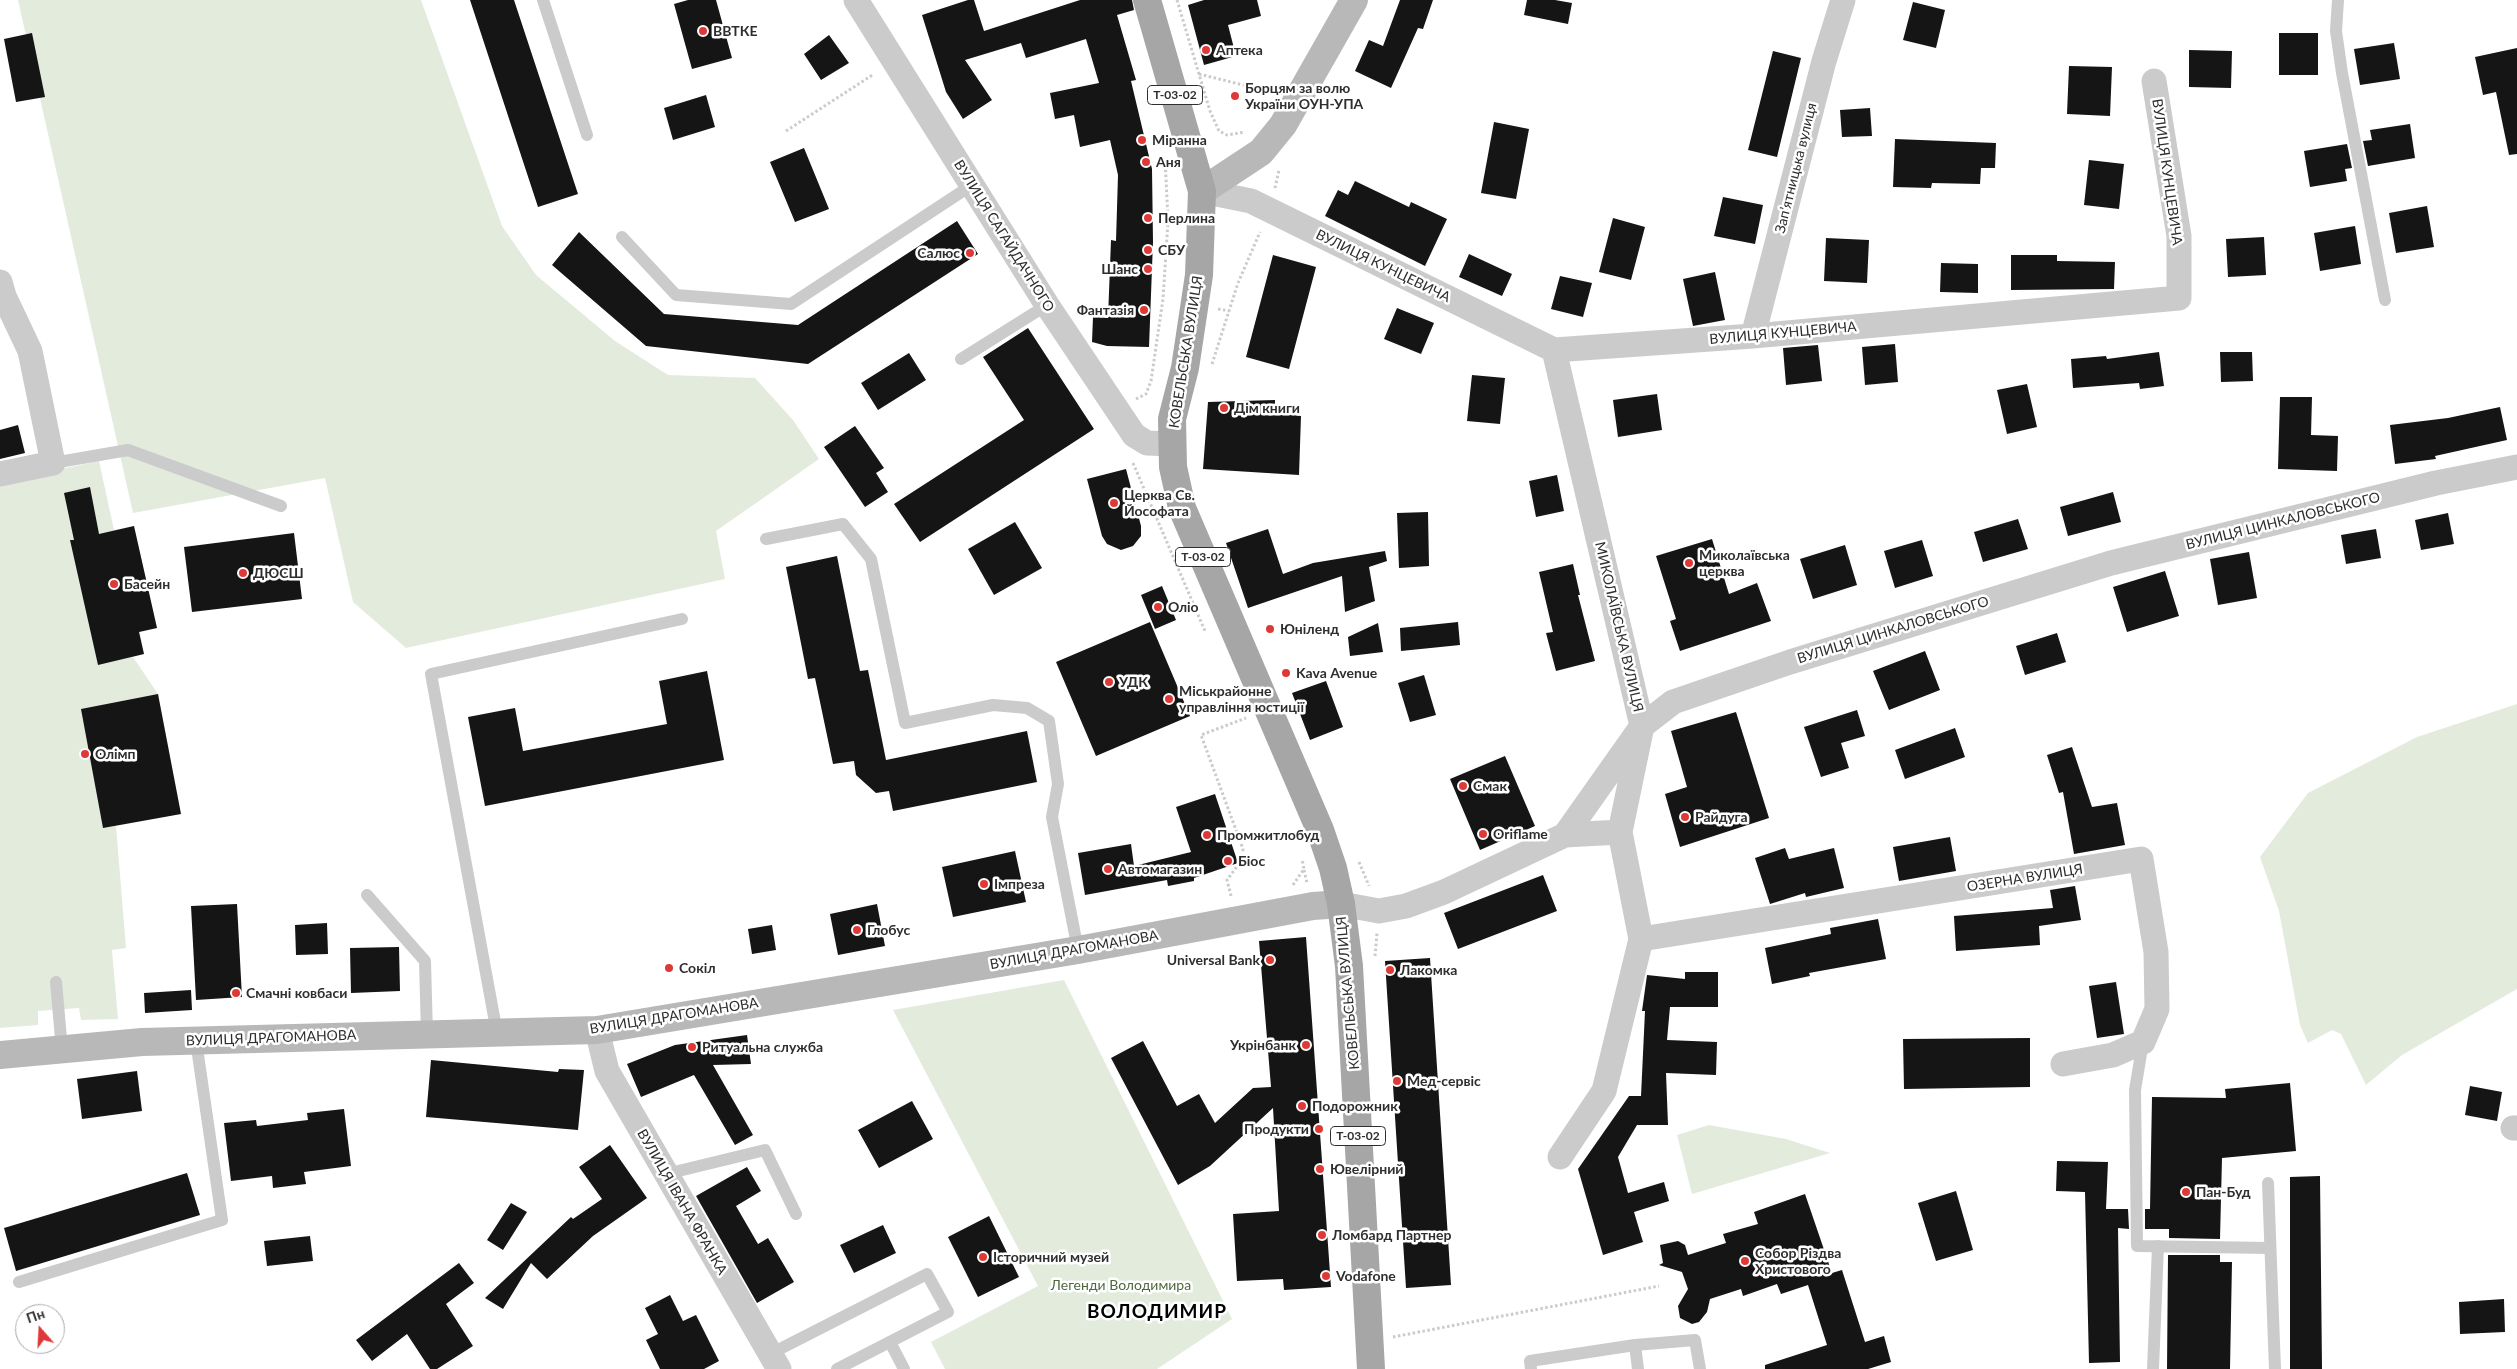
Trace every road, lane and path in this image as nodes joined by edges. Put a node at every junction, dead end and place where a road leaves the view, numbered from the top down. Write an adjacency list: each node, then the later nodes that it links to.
1 (543, 0): 14 (lane)
2 (856, 0): 8 (street, ВУЛИЦЯ САГАЙДАЧНОГО)
3 (1147, 0): 18 (main road, КОВЕЛЬСЬКА ВУЛИЦЯ / Т-03-02)
4 (1177, 0): 9 (path)
5 (1354, 0): 18 (street)
6 (1843, 0): 24 (street, Запʼятницька вулиця)
7 (2338, 0): 22 (lane)
8 (894, 61): 13 (path); 17 (street, ВУЛИЦЯ САГАЙДАЧНОГО)
9 (1199, 74): 11 (path); 12 (path)
10 (2154, 80): 24 (street, ВУЛИЦЯ КУНЦЕВИЧА)
11 (1280, 94)
12 (1253, 129)
13 (786, 131)
14 (588, 135)
15 (1164, 156): 28 (path)
16 (1280, 163): 19 (path)
17 (972, 185): 20 (lane); 23 (street, ВУЛИЦЯ САГАЙДАЧНОГО)
18 (1202, 191): 19 (street, ВУЛИЦЯ КУНЦЕВИЧА); 29 (main road, КОВЕЛЬСЬКА ВУЛИЦЯ / Т-03-02)
19 (1268, 210): 25 (street, ВУЛИЦЯ КУНЦЕВИЧА); 27 (path)
20 (622, 238)
21 (0, 282): 31 (street)
22 (2385, 300)
23 (1047, 305): 26 (lane); 28 (street, ВУЛИЦЯ САГАЙДАЧНОГО)
24 (1753, 336): 25 (street, ВУЛИЦЯ КУНЦЕВИЧА)
25 (1554, 350): 41 (street, МИКОЛАЇВСЬКА ВУЛИЦЯ)
26 (961, 360)
27 (1209, 374)
28 (1117, 409): 29 (street, ВУЛИЦЯ САГАЙДАЧНОГО)
29 (1172, 444): 48 (main road, КОВЕЛЬСЬКА ВУЛИЦЯ / Т-03-02)
30 (1131, 458): 37 (path)
31 (53, 463): 33 (street); 34 (lane)
32 (2517, 467): 41 (street, ВУЛИЦЯ ЦИНКАЛОВСЬКОГО)
33 (0, 474)
34 (281, 506)
35 (766, 539): 50 (lane)
36 (682, 619): 53 (lane)
37 (1209, 639)
38 (1243, 710): 39 (path)
39 (1248, 717): 40 (path); 47 (path)
40 (1252, 726)
41 (1642, 726): 42 (street, МИКОЛАЇВСЬКА ВУЛИЦЯ); 43 (street, ВУЛИЦЯ ЦИНКАЛОВСЬКОГО)
42 (1620, 832): 43 (street); 49 (street, МИКОЛАЇВСЬКА ВУЛИЦЯ)
43 (1564, 836): 48 (street, ВУЛИЦЯ ЦИНКАЛОВСЬКОГО)
44 (1301, 854): 45 (path)
45 (1286, 890)
46 (367, 895): 54 (lane)
47 (1233, 903)
48 (1341, 904): 50 (street, ВУЛИЦЯ ДРАГОМАНОВА); 74 (main road, КОВЕЛЬСЬКА ВУЛИЦЯ / Т-03-02)
49 (1641, 938): 56 (street, ОЗЕРНА ВУЛИЦЯ); 60 (street, МИКОЛАЇВСЬКА ВУЛИЦЯ)
50 (1078, 950): 52 (street, ВУЛИЦЯ ДРАГОМАНОВА)
51 (56, 982): 57 (lane)
52 (597, 1030): 53 (street, ВУЛИЦЯ ДРАГОМАНОВА); 61 (street, ВУЛИЦЯ ІВАНА ФРАНКА)
53 (497, 1033): 54 (street, ВУЛИЦЯ ДРАГОМАНОВА)
54 (427, 1035): 55 (street, ВУЛИЦЯ ДРАГОМАНОВА)
55 (196, 1041): 57 (street, ВУЛИЦЯ ДРАГОМАНОВА); 66 (lane)
56 (2143, 1042): 59 (street); 64 (lane)
57 (62, 1050): 58 (street, ВУЛИЦЯ ДРАГОМАНОВА)
58 (0, 1055)
59 (2063, 1064)
60 (1560, 1157)
61 (666, 1174): 63 (lane); 71 (street, ВУЛИЦЯ ІВАНА ФРАНКА)
62 (2268, 1183): 65 (lane)
63 (796, 1214)
64 (2158, 1246): 65 (lane); 78 (lane)
65 (2269, 1248): 79 (lane)
66 (19, 1282)
67 (1659, 1286): 68 (path)
68 (1392, 1337)
69 (890, 1342): 71 (lane); 72 (lane); 73 (lane)
70 (1634, 1345): 75 (lane); 76 (lane); 77 (lane)
71 (774, 1361)
72 (837, 1369)
73 (904, 1369)
74 (1371, 1369)
75 (1531, 1369)
76 (1638, 1369)
77 (1700, 1369)
78 (2153, 1369)
79 (2275, 1369)

